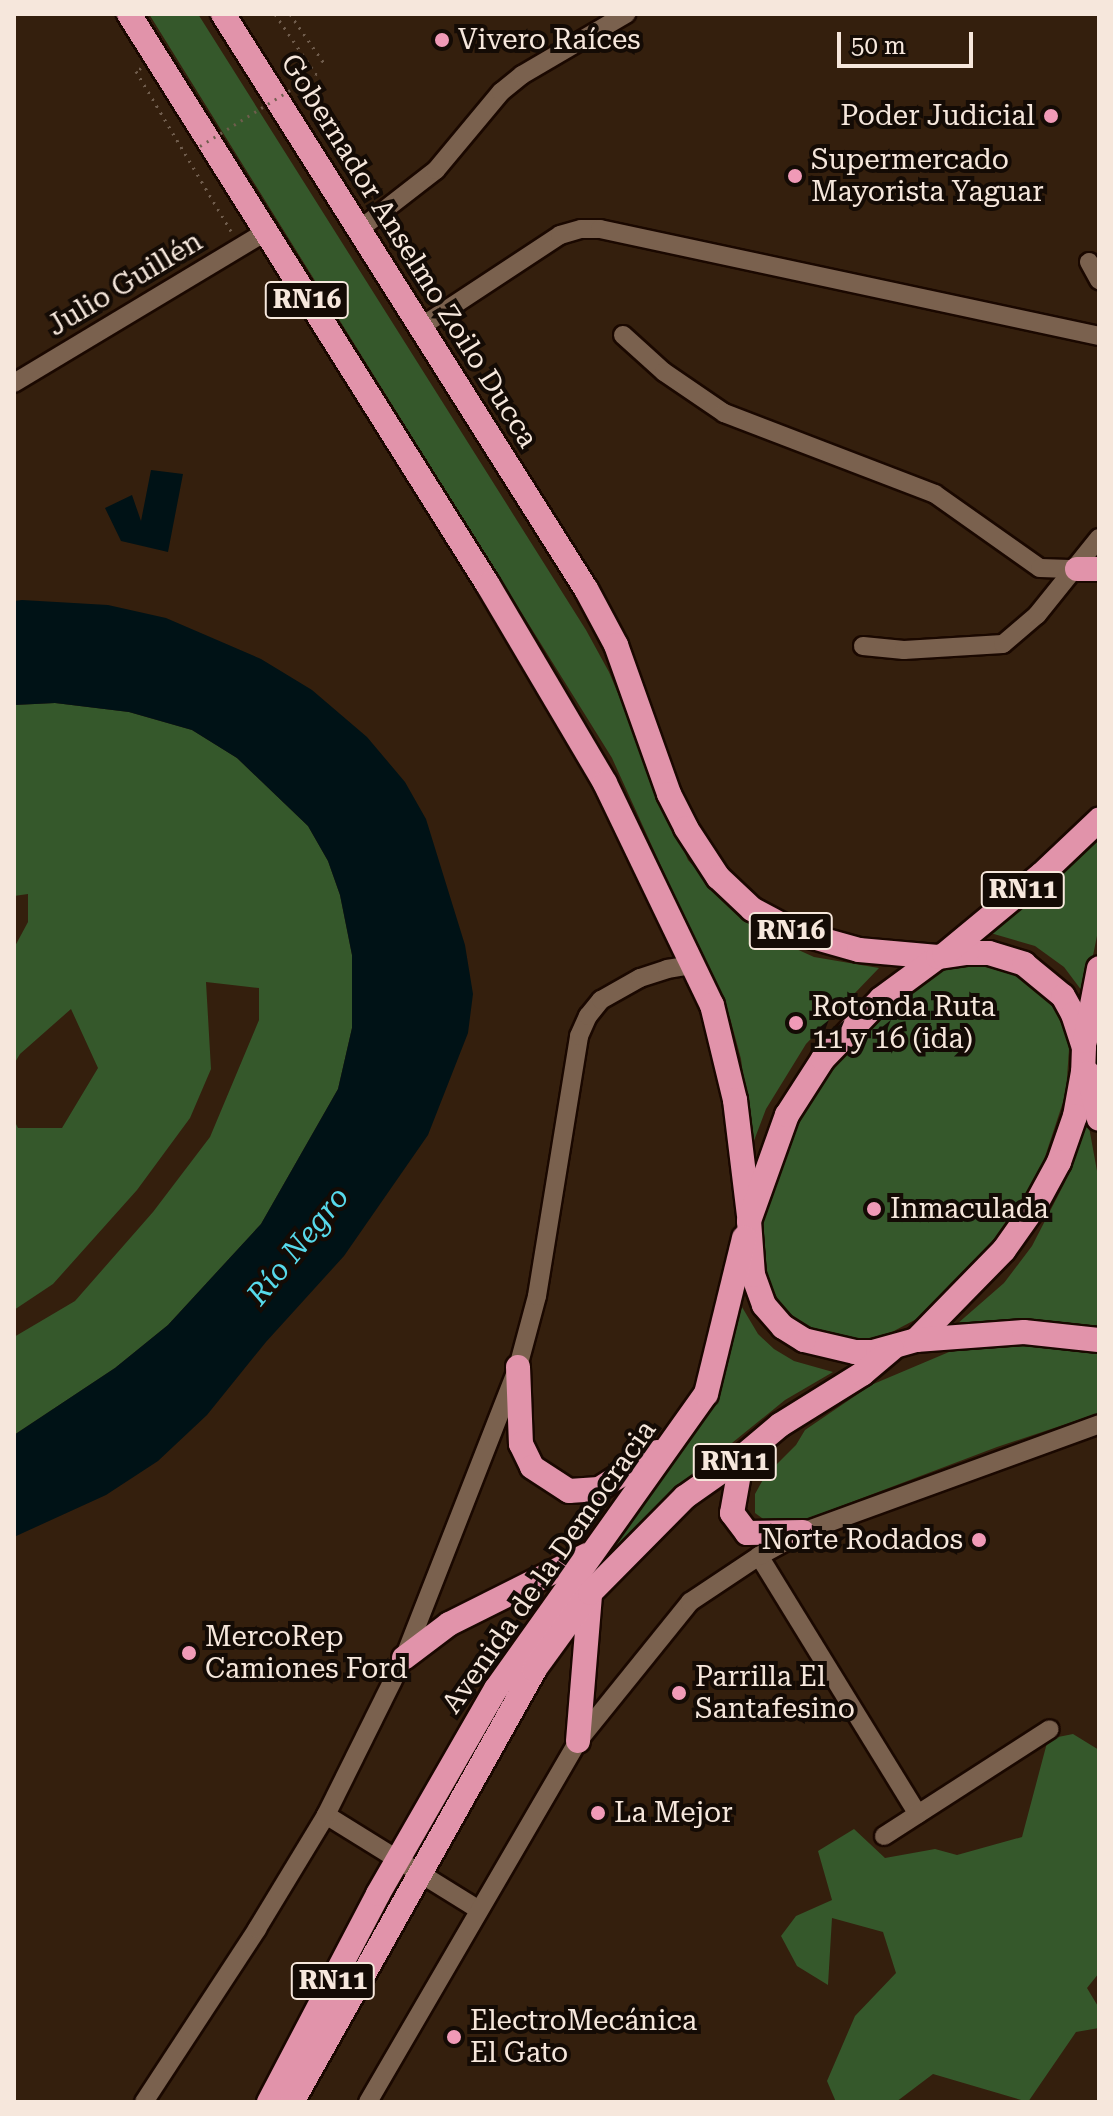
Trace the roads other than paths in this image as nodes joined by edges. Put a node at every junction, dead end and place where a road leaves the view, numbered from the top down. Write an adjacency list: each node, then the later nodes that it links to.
1 (129, 14): 5 (highway, RN16)
2 (223, 14): 4 (highway, Gobernador Anselmo Zoilo Ducca / RN16)
3 (626, 14): 4 (street)
4 (360, 229): 8 (highway, Gobernador Anselmo Zoilo Ducca / RN16)
5 (264, 233): 11 (street, Julio Guillén); 17 (highway, RN16)
6 (1089, 262): 7 (street)
7 (1099, 280)
8 (422, 326): 10 (street); 16 (highway, Gobernador Anselmo Zoilo Ducca / RN16)
9 (623, 335): 13 (street)
10 (1099, 336)
11 (14, 383)
12 (1099, 538): 13 (street)
13 (1088, 569): 14 (street)
14 (863, 646)
15 (1099, 820): 16 (highway, RN11)
16 (940, 957): 19 (highway, RN11); 21 (highway, RN11)
17 (693, 965): 21 (highway, RN16); 24 (street)
18 (1099, 968): 19 (highway, RN11)
19 (1084, 1051): 20 (highway); 23 (highway, RN11)
20 (1099, 1119)
21 (749, 1218): 23 (highway, RN11); 26 (highway, Avenida de la Democracia / RN11)
22 (1099, 1340): 23 (highway)
23 (905, 1344): 27 (highway, Avenida de la Democracia / RN11)
24 (518, 1367): 26 (highway); 32 (street)
25 (1099, 1424): 28 (street)
26 (684, 1425): 29 (highway, Avenida de la Democracia / RN11)
27 (742, 1457): 28 (highway); 31 (highway, Avenida de la Democracia / RN11)
28 (803, 1532): 30 (street)
29 (592, 1552): 32 (highway); 38 (highway, Avenida de la Democracia / RN11)
30 (759, 1556): 34 (street, RN11); 35 (street)
31 (590, 1593): 34 (highway); 38 (highway, Avenida de la Democracia / RN11)
32 (404, 1658): 36 (street)
33 (1050, 1729): 35 (street)
34 (578, 1741): 39 (street, RN11)
35 (918, 1814): 37 (street)
36 (326, 1815): 38 (street); 40 (street)
37 (884, 1836)
38 (409, 1866): 39 (street); 41 (highway, Avenida de la Democracia / RN11); 42 (highway, Avenida de la Democracia / RN11)
39 (479, 1910): 43 (street, RN11)
40 (144, 2102)
41 (269, 2102)
42 (292, 2102)
43 (368, 2102)

